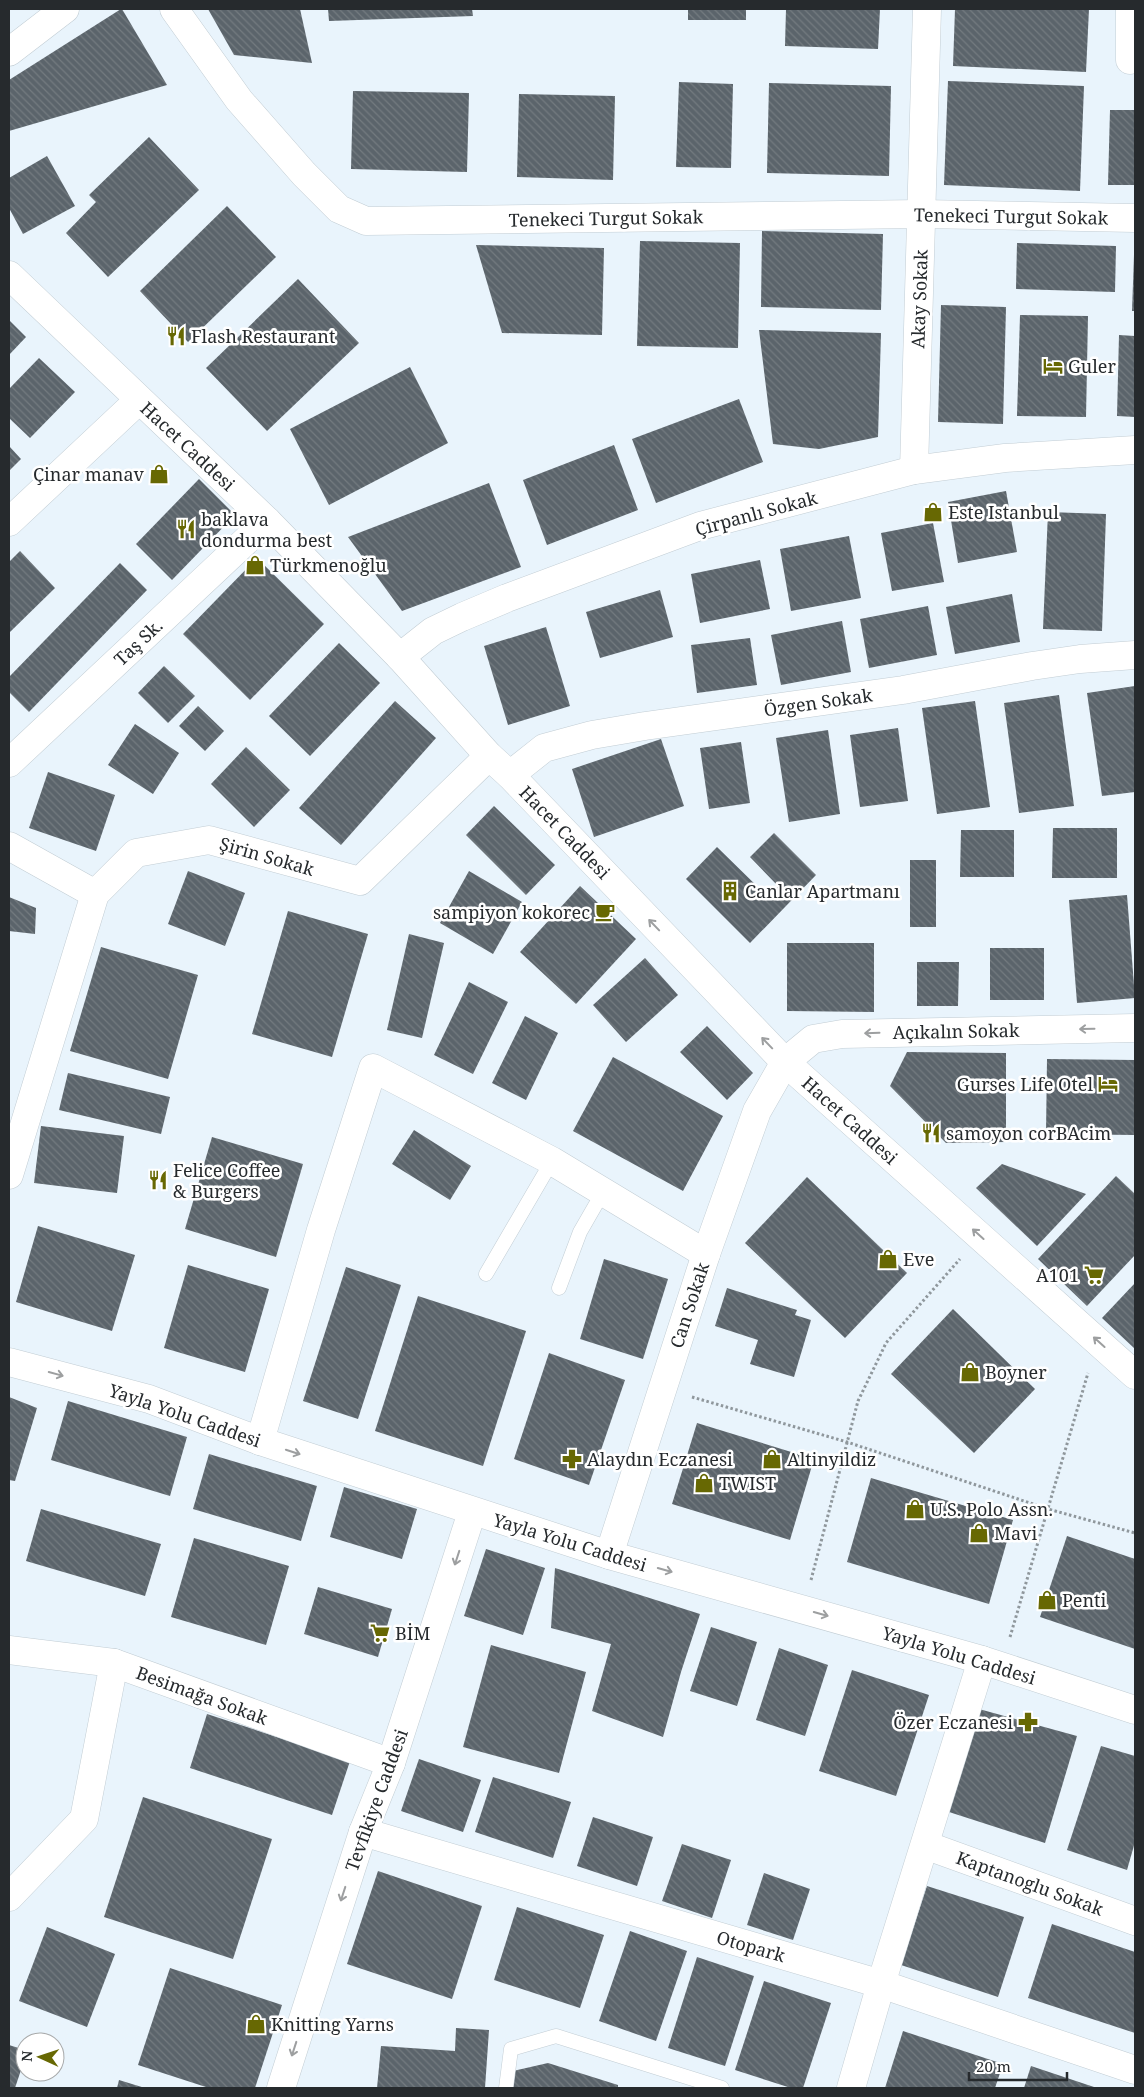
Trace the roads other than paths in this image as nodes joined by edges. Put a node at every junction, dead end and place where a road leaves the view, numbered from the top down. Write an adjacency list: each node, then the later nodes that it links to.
1 (65, 9): 5 (street)
2 (174, 9): 7 (street, Tenekeci Turgut Sokak)
3 (927, 9): 7 (street, Akay Sokak)
4 (1130, 9): 6 (street)
5 (9, 52)
6 (1130, 60)
7 (922, 214): 8 (street, Tenekeci Turgut Sokak); 12 (street, Akay Sokak)
8 (1135, 218)
9 (9, 275): 10 (street, Hacet Caddesi)
10 (139, 400): 13 (street, Hacet Caddesi); 14 (street)
11 (1135, 450): 12 (street, Çirpanlı Sokak)
12 (914, 470): 16 (street, Çirpanlı Sokak)
13 (267, 521): 16 (street, Hacet Caddesi); 18 (street, Taş Sk.)
14 (9, 522)
15 (1135, 655): 19 (street, Özgen Sokak)
16 (400, 657): 17 (street, Hacet Caddesi)
17 (490, 756): 19 (street, Hacet Caddesi); 21 (street, Şirin Sokak)
18 (9, 763)
19 (510, 775): 23 (street, Hacet Caddesi, one-way to 19)
20 (9, 846): 21 (street)
21 (95, 894): 25 (street, Şirin Sokak)
22 (1135, 1028): 23 (street, Açıkalın Sokak, one-way to 23)
23 (785, 1062): 27 (street, Can Sokak); 31 (street, Hacet Caddesi, one-way to 23)
24 (552, 1161): 26 (street); 28 (lane); 32 (street)
25 (9, 1175)
26 (603, 1192): 27 (street); 29 (lane)
27 (706, 1254): 34 (street, Can Sokak)
28 (486, 1274)
29 (559, 1288)
30 (9, 1362): 32 (street, Yayla Yolu Caddesi, one-way to 32)
31 (1135, 1375)
32 (260, 1441): 33 (street, Yayla Yolu Caddesi, one-way to 33)
33 (472, 1512): 34 (street, Yayla Yolu Caddesi); 39 (street, Tevfikiye Caddesi, one-way to 39)
34 (608, 1554): 36 (street, Yayla Yolu Caddesi, one-way to 36)
35 (9, 1650): 37 (street, Besimağa Sokak)
36 (982, 1660): 38 (street, Yayla Yolu Caddesi); 41 (street)
37 (114, 1663): 39 (street, Besimağa Sokak); 42 (street)
38 (1135, 1710)
39 (391, 1762): 40 (street, Tevfikiye Caddesi)
40 (363, 1832): 44 (street, Otopark); 46 (street, Tevfikiye Caddesi, one-way to 46)
41 (925, 1845): 43 (street, Kaptanoglu Sokak); 44 (street)
42 (9, 1897)
43 (1135, 1921)
44 (881, 1984): 45 (street, Otopark); 49 (street)
45 (1135, 2070)
46 (281, 2088)
47 (506, 2088): 48 (lane)
48 (722, 2088)
49 (850, 2088)

